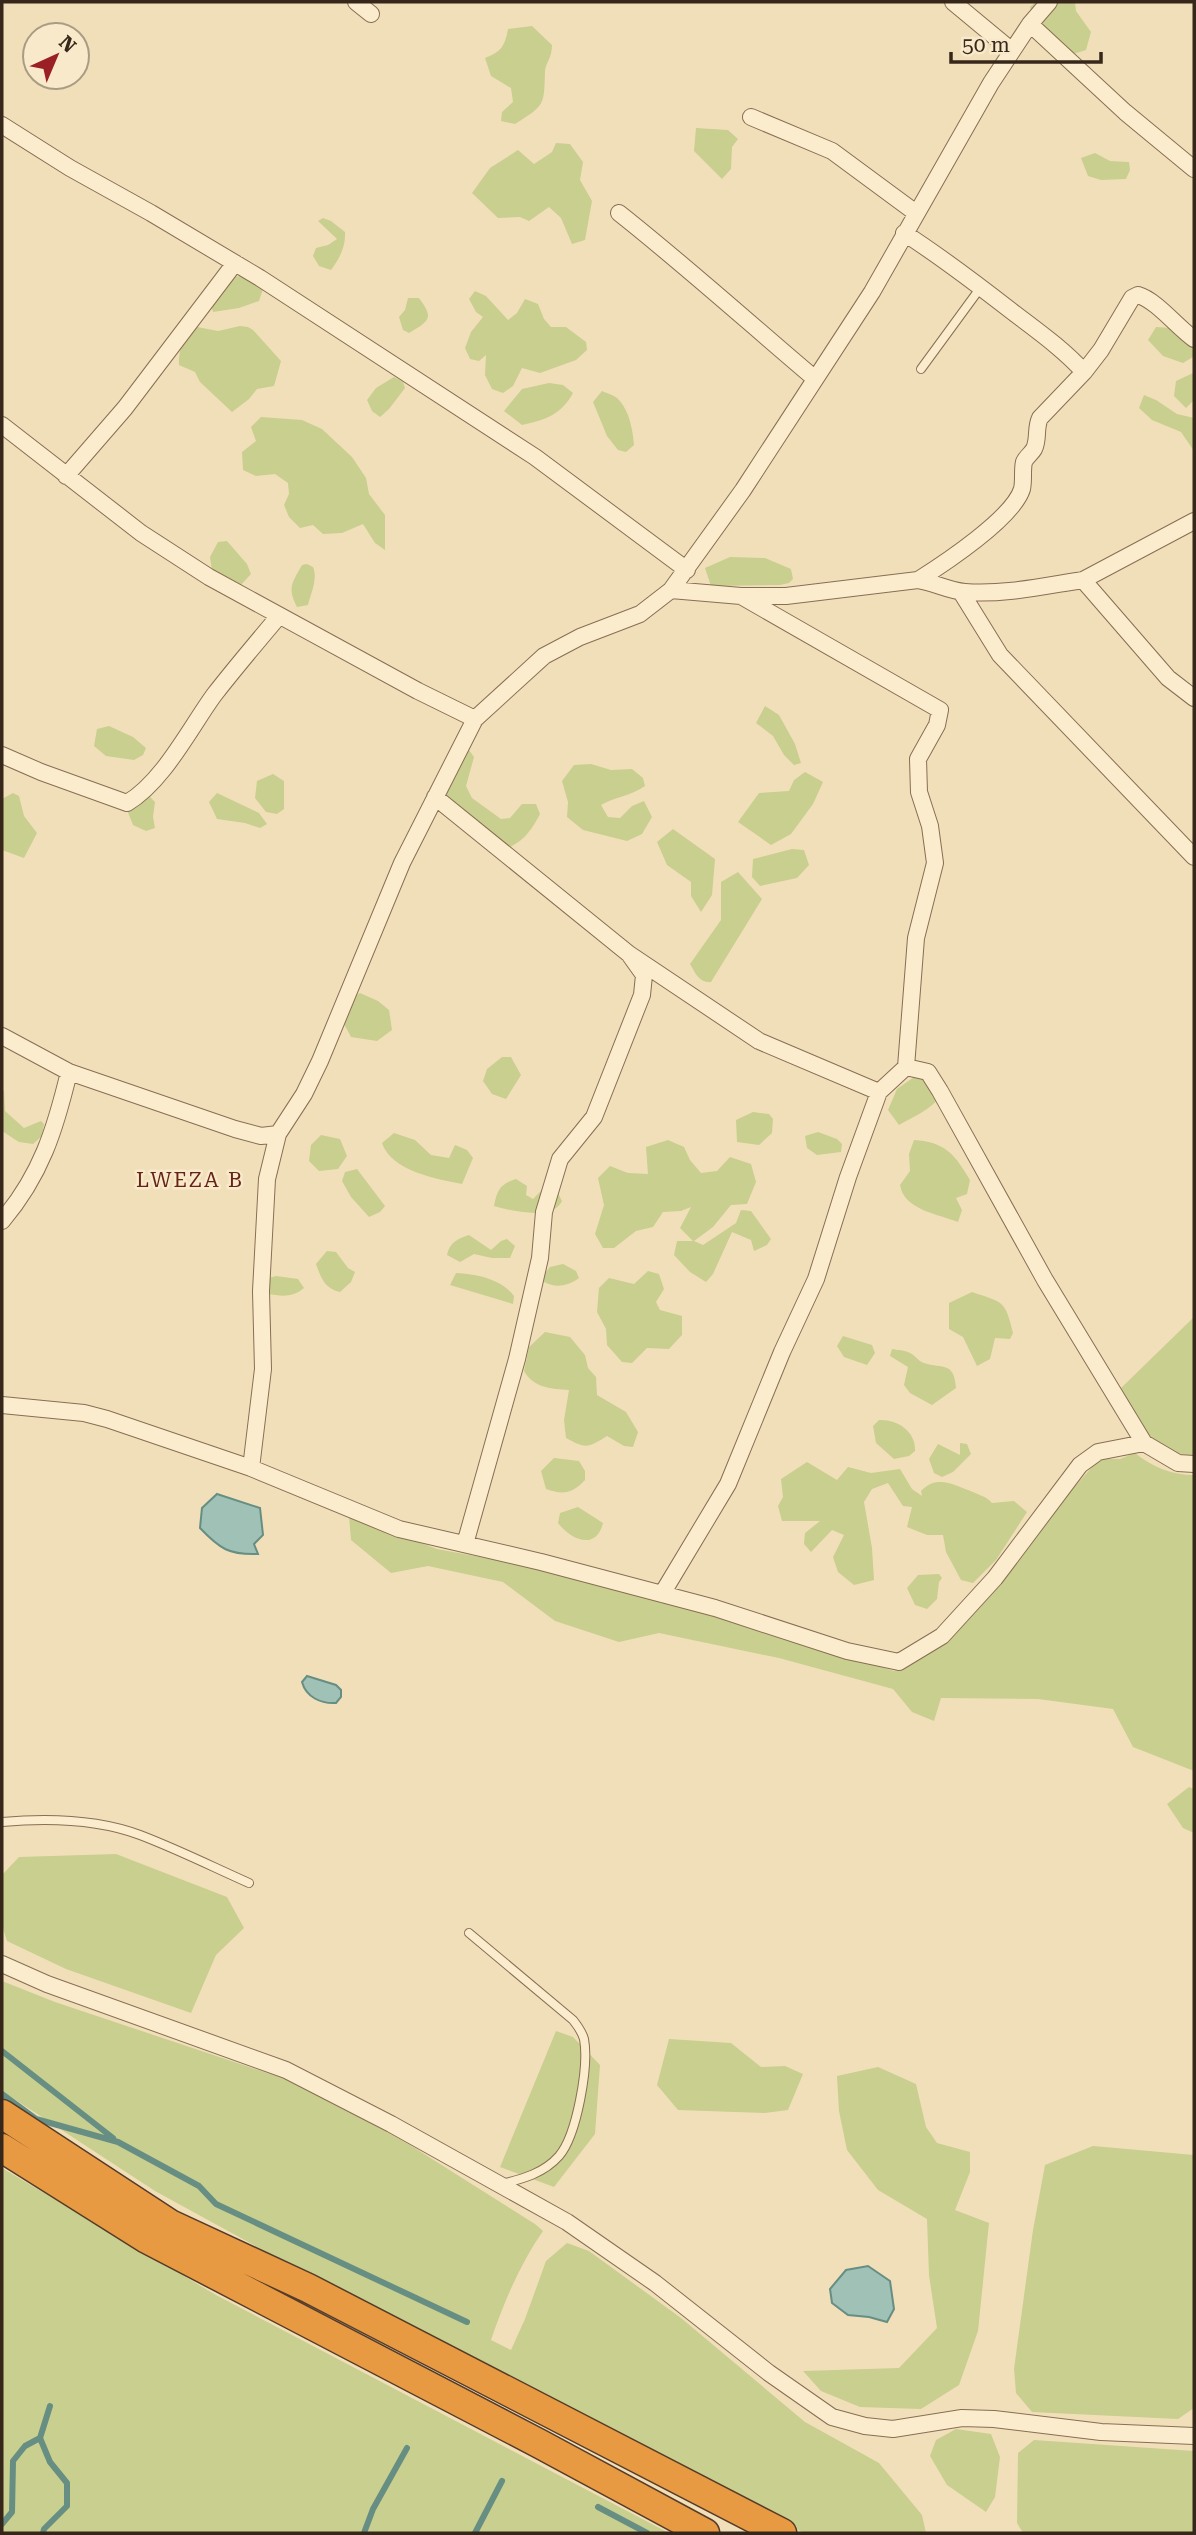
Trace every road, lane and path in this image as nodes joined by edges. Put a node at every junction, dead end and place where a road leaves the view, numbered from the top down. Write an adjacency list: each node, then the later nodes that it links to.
1 (356, 2): 4 (street)
2 (953, 2): 6 (street)
3 (1048, 2): 5 (street)
4 (371, 15)
5 (1030, 24): 6 (street); 9 (street)
6 (1012, 51): 11 (street)
7 (751, 117): 11 (street)
8 (2, 125): 13 (street)
9 (1194, 169)
10 (620, 213): 18 (street)
11 (916, 213): 12 (street)
12 (904, 233): 14 (street); 18 (street)
13 (235, 263): 20 (street); 22 (street)
14 (981, 287): 16 (lane); 17 (street)
15 (1194, 340): 17 (street)
16 (921, 369)
17 (1084, 372): 23 (street)
18 (814, 378): 22 (street)
19 (2, 425): 20 (street)
20 (66, 476): 28 (street)
21 (1194, 521): 24 (street)
22 (687, 570): 25 (street)
23 (918, 580): 26 (street); 27 (street)
24 (1083, 580): 26 (street); 29 (street)
25 (671, 590): 27 (street); 30 (street)
26 (961, 592): 33 (street)
27 (741, 596): 36 (street)
28 (279, 616): 30 (street); 31 (street)
29 (1194, 698)
30 (475, 719): 32 (street)
31 (2, 755)
32 (435, 797): 34 (street); 39 (street)
33 (1194, 857)
34 (629, 954): 38 (street); 45 (street)
35 (2, 1036): 37 (street)
36 (906, 1067): 38 (street); 42 (street)
37 (69, 1072): 39 (street); 40 (street)
38 (879, 1092): 46 (street)
39 (278, 1134): 44 (street)
40 (2, 1221)
41 (2, 1405): 44 (street)
42 (1144, 1443): 43 (street); 46 (street)
43 (1194, 1464)
44 (251, 1468): 45 (street)
45 (465, 1544): 46 (street)
46 (662, 1594)
47 (2, 1822): 48 (lane)
48 (249, 1884)
49 (470, 1933): 53 (lane)
50 (2, 1964): 53 (street)
51 (2, 2114): 56 (highway)
52 (2, 2148): 55 (highway)
53 (498, 2185): 54 (street)
54 (1194, 2436)
55 (705, 2533)
56 (782, 2533)

